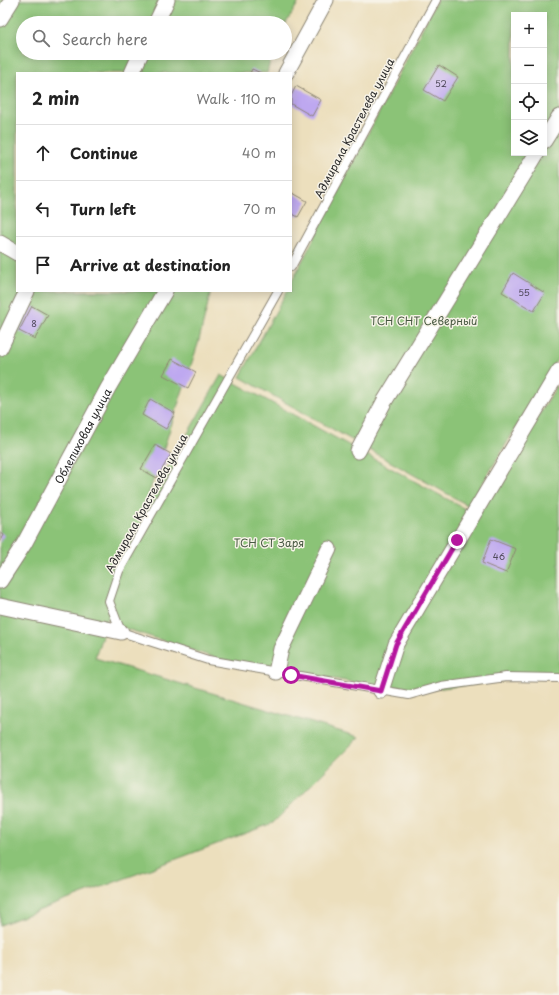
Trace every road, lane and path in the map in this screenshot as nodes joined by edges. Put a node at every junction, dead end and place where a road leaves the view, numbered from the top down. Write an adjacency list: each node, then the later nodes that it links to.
1 (12, 0): 6 (street)
2 (167, 0): 5 (street)
3 (326, 0): 9 (street)
4 (436, 0): 15 (lane, Адмирала Крастелева улица)
5 (159, 16)
6 (0, 19)
7 (138, 60): 8 (street)
8 (132, 72)
9 (287, 72)
10 (559, 117): 11 (street)
11 (547, 137)
12 (535, 156): 21 (street)
13 (0, 243): 14 (street)
14 (16, 252)
15 (292, 266)
16 (27, 292): 19 (street)
17 (164, 292): 23 (street, Облепиховая улица)
18 (277, 292): 25 (lane, Адмирала Крастелева улица)
19 (0, 348)
20 (559, 371): 28 (street)
21 (358, 451)
22 (328, 549): 26 (street)
23 (0, 581)
24 (0, 606): 25 (street)
25 (121, 632): 26 (lane)
26 (276, 672): 28 (lane)
27 (559, 678): 28 (lane)
28 (381, 691)

